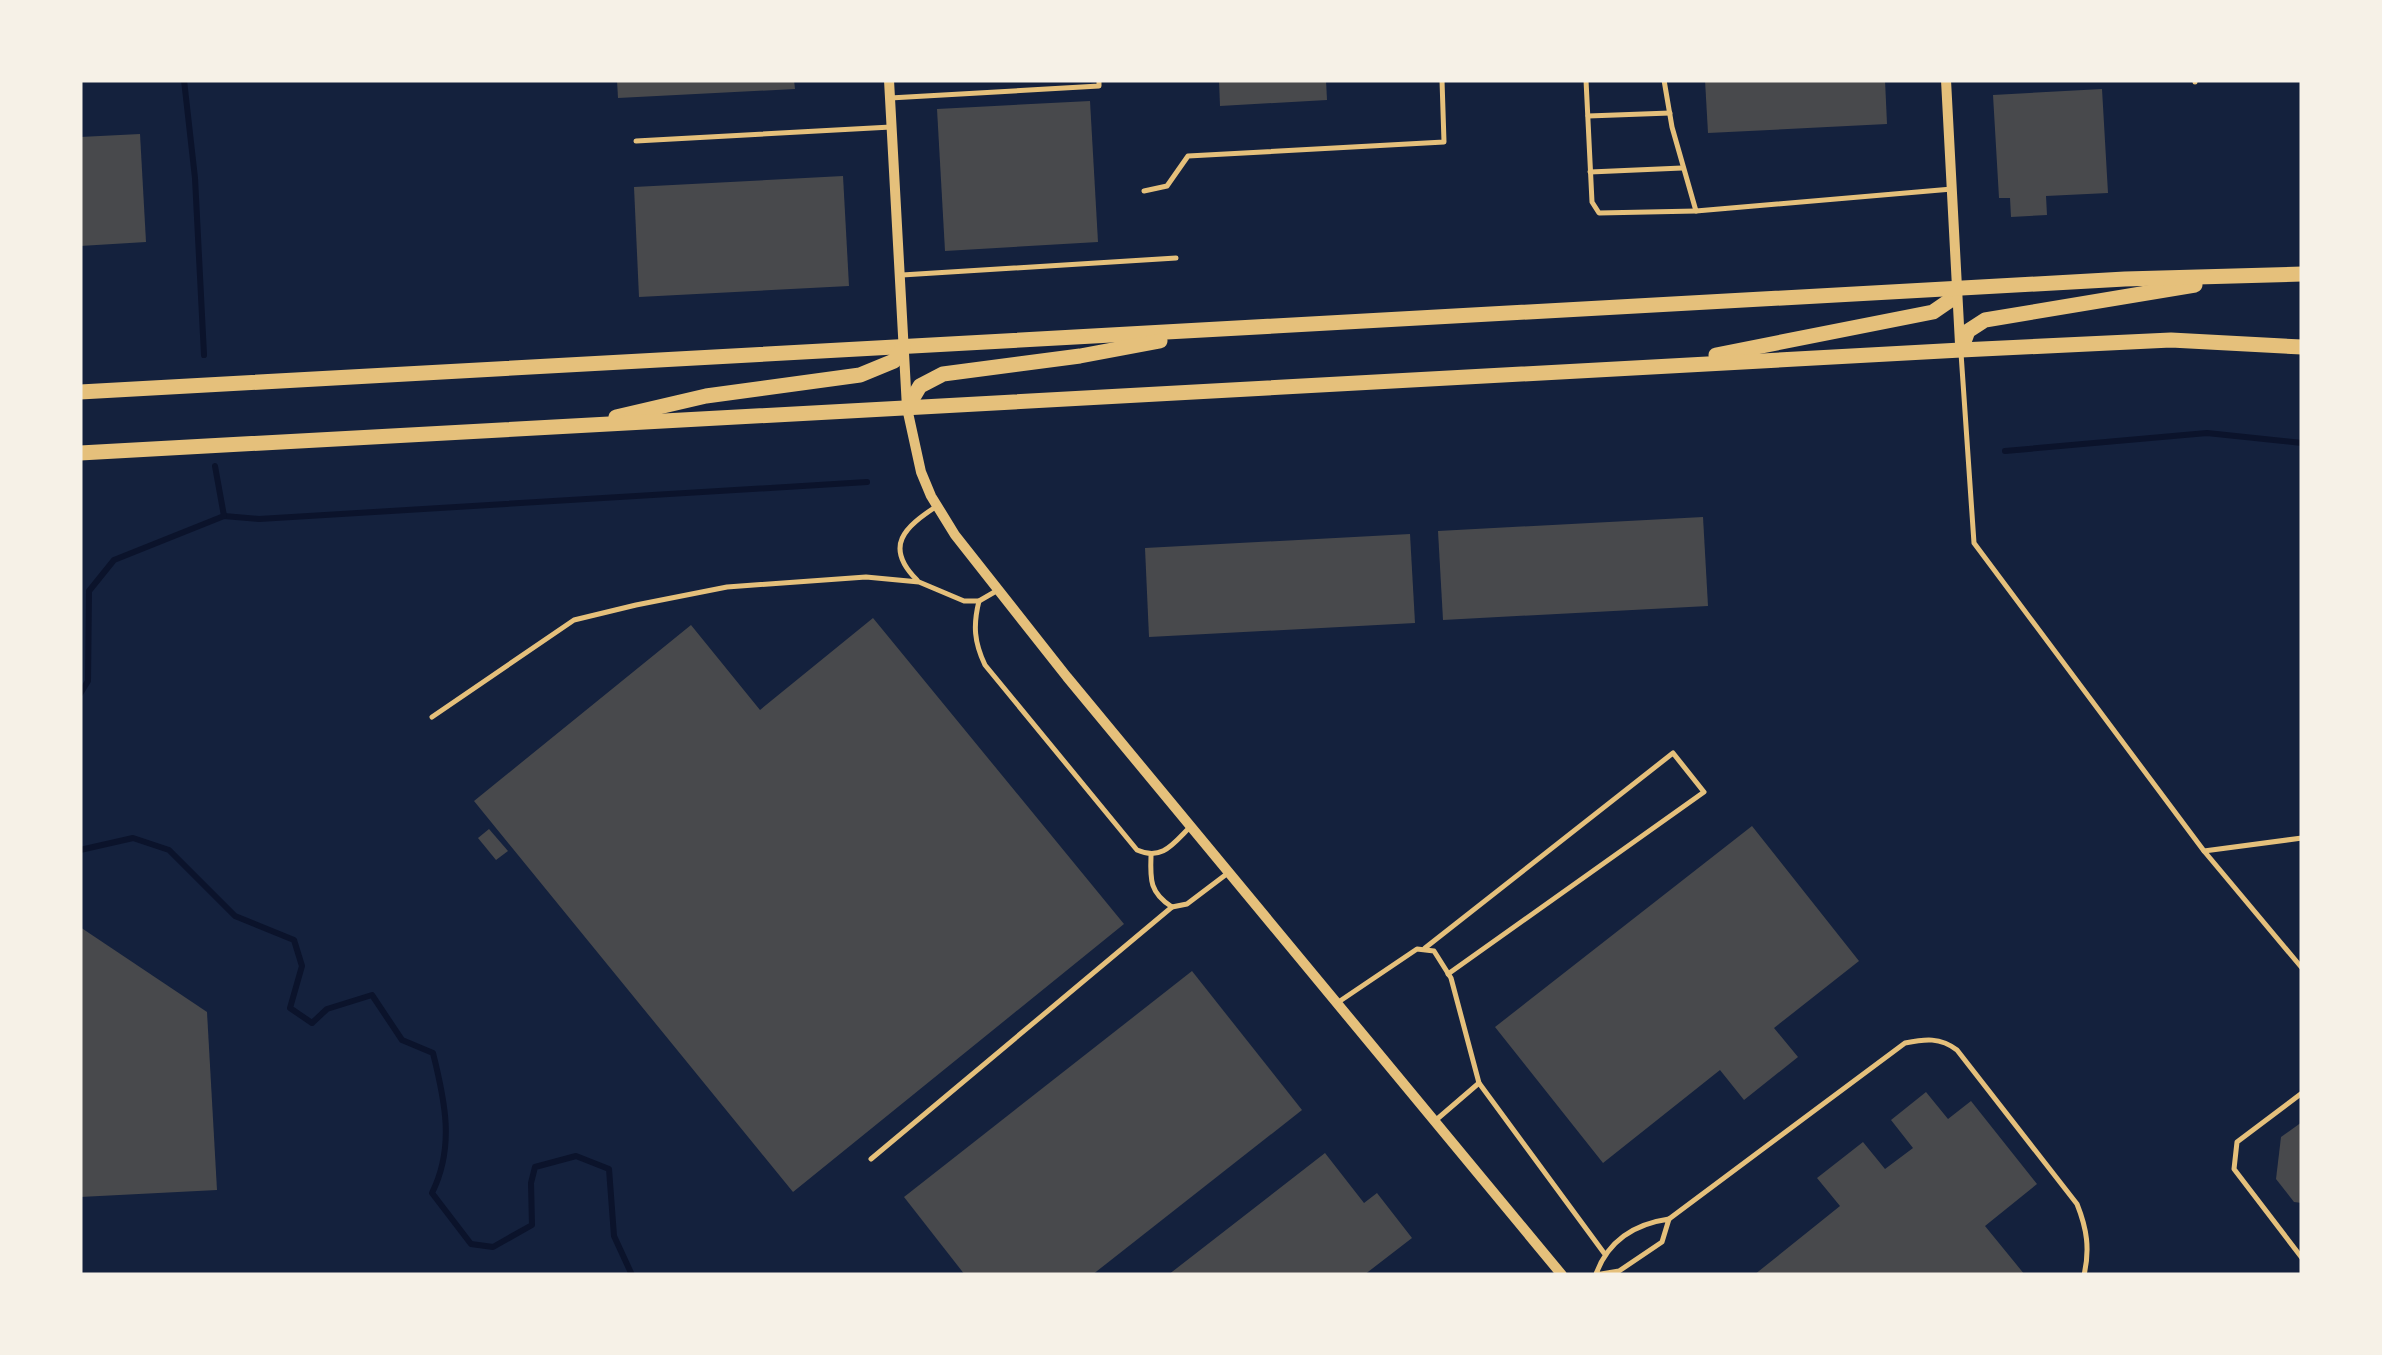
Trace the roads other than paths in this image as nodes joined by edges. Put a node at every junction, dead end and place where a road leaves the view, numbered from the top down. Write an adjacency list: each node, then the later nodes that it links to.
1 (889, 80): 7 (street)
2 (1099, 80): 7 (lane)
3 (1442, 80): 15 (lane)
4 (1586, 80): 9 (lane)
5 (1664, 80): 8 (lane)
6 (1946, 80): 14 (street)
7 (890, 98): 10 (street)
8 (1670, 113): 9 (lane); 12 (lane)
9 (1588, 116): 13 (lane)
10 (891, 126): 11 (lane); 19 (street)
11 (636, 141)
12 (1684, 168): 13 (lane); 16 (lane)
13 (1590, 172): 16 (lane)
14 (1952, 189): 16 (lane); 21 (street)
15 (1144, 191)
16 (1696, 211)
17 (1176, 258): 19 (lane)
18 (2302, 274): 20 (main road)
19 (900, 275): 24 (street)
20 (2258, 275): 21 (main road); 25 (main road)
21 (1957, 288): 22 (main road); 25 (street); 26 (main road)
22 (1223, 330): 24 (main road); 28 (main road)
23 (2302, 346): 25 (main road)
24 (904, 347): 27 (main road); 28 (street); 29 (main road)
25 (1960, 350): 26 (main road); 38 (lane)
26 (1661, 366): 28 (main road)
27 (80, 393)
28 (907, 408): 29 (main road); 31 (street)
29 (572, 427): 30 (main road)
30 (80, 453)
31 (937, 506): 32 (lane); 33 (street)
32 (919, 582): 34 (lane); 35 (lane)
33 (998, 590): 34 (lane); 36 (street)
34 (978, 601): 39 (lane)
35 (432, 717)
36 (1191, 826): 39 (lane); 40 (street)
37 (2302, 838): 38 (lane)
38 (2204, 850): 43 (lane)
39 (1150, 856): 41 (lane)
40 (1229, 872): 41 (lane); 45 (street)
41 (1172, 908): 49 (lane)
42 (1426, 948): 44 (lane); 44 (lane); 45 (lane)
43 (2302, 968)
44 (1448, 974): 46 (lane)
45 (1337, 1002): 48 (street)
46 (1479, 1082): 48 (lane); 51 (lane)
47 (2302, 1093): 52 (lane)
48 (1434, 1121): 53 (street)
49 (871, 1159)
50 (1669, 1220): 51 (lane); 54 (lane); 55 (lane)
51 (1604, 1253): 54 (lane)
52 (2302, 1258)
53 (1562, 1275)
54 (1595, 1275)
55 (2084, 1275)

